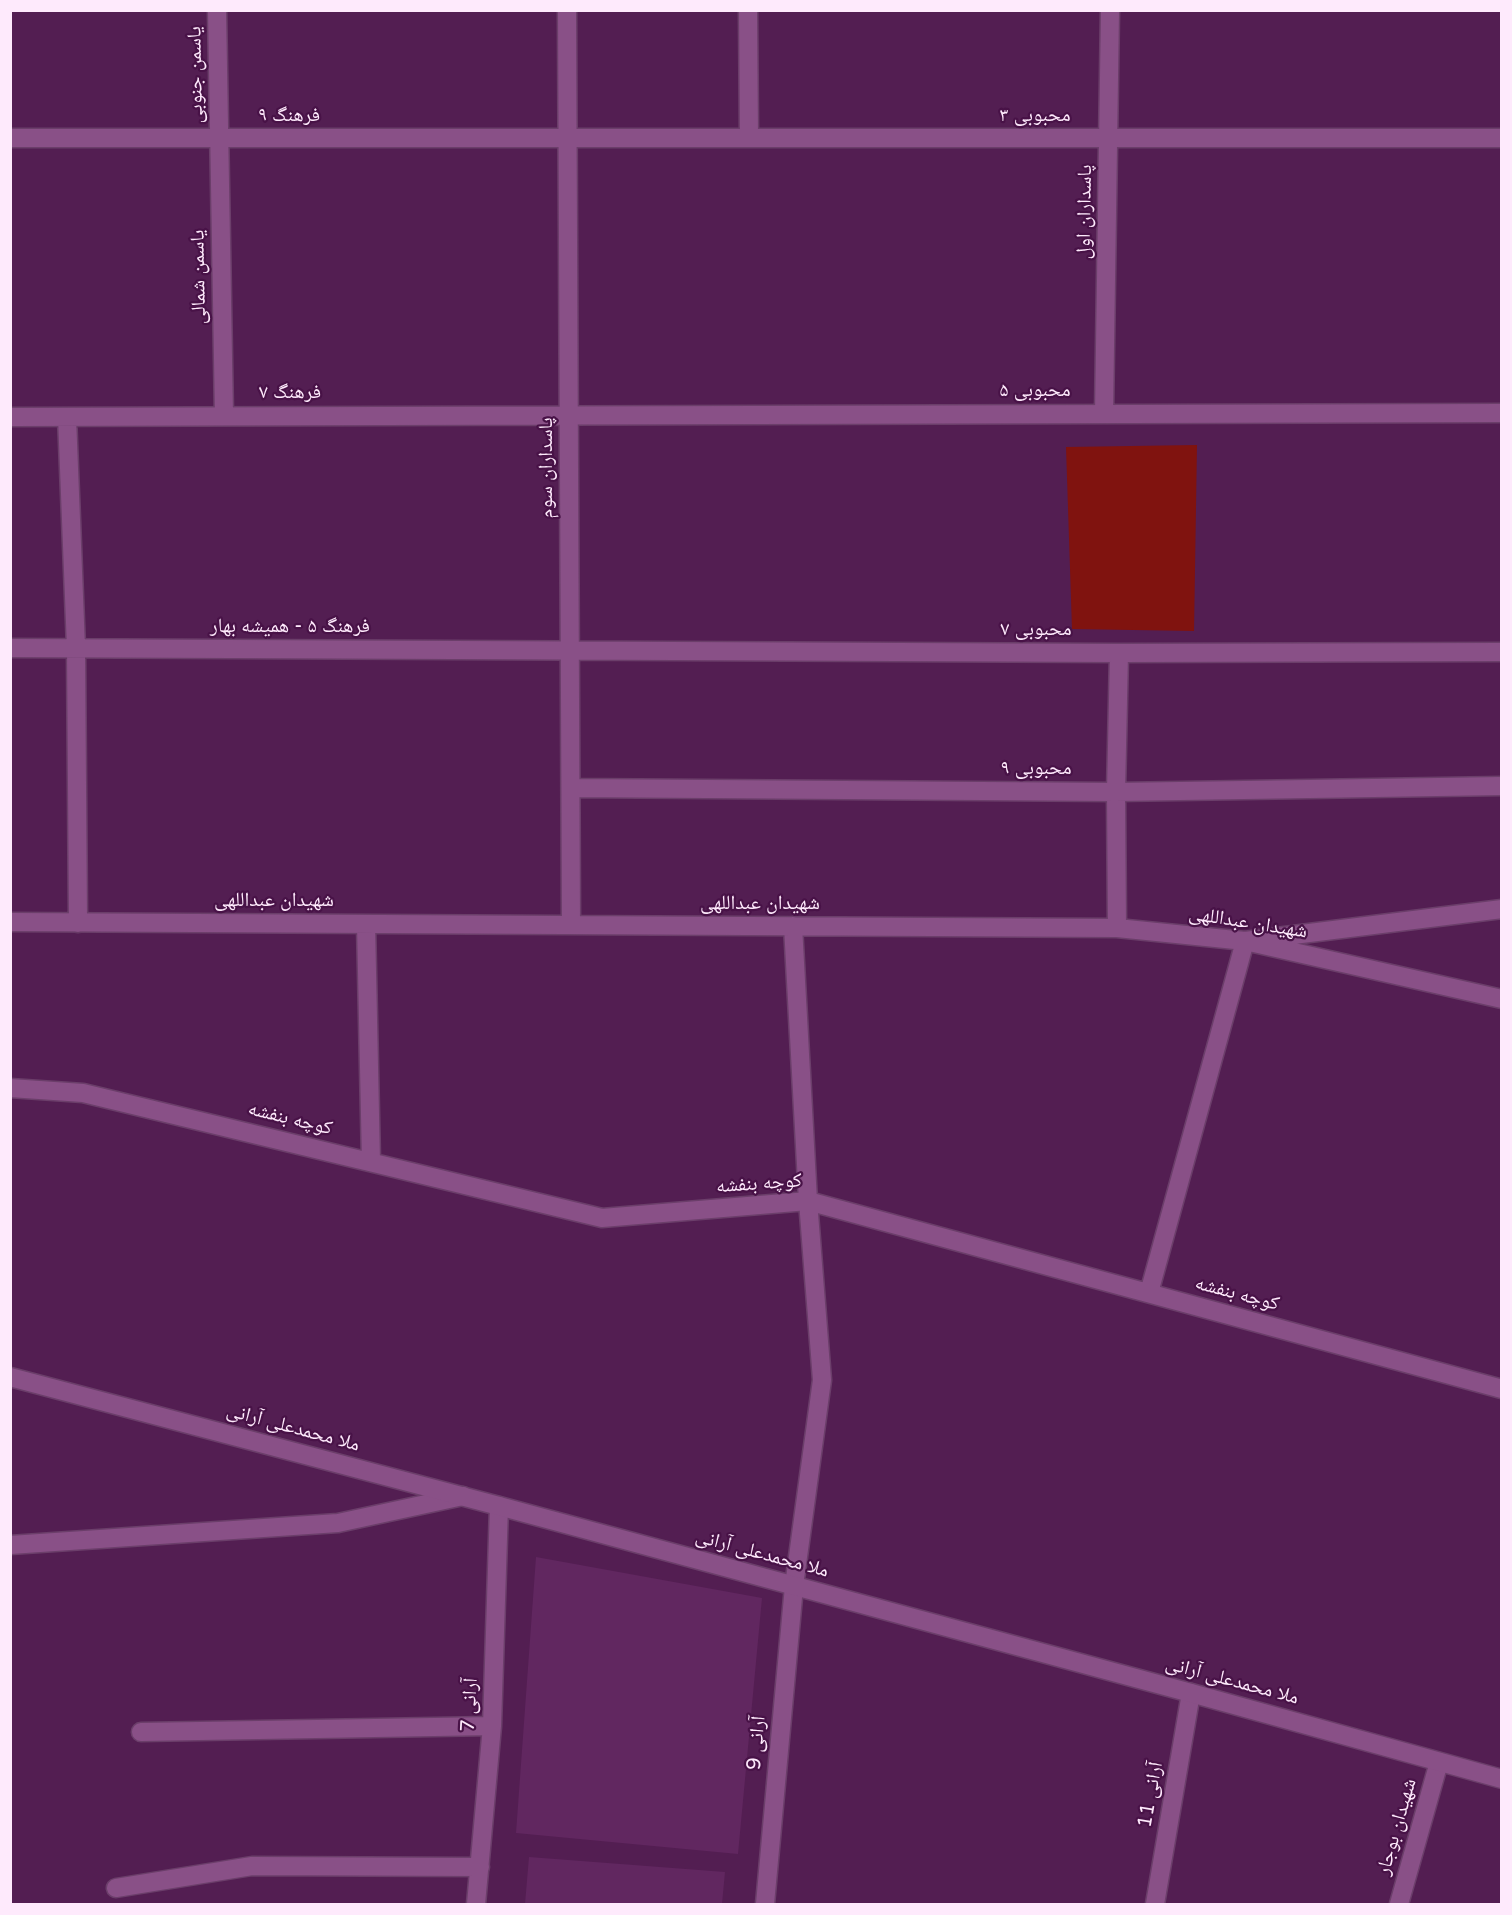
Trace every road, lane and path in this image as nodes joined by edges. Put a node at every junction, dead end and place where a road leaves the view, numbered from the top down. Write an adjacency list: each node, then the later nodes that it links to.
1 (217, 10): 6 (street, یاسمن جنوبی)
2 (567, 10): 7 (street, پاسداران سوم)
3 (748, 10): 8 (street)
4 (1110, 10): 9 (street, پاسداران اول)
5 (10, 138): 6 (street, فرهنگ ۹)
6 (219, 138): 7 (street, فرهنگ ۹); 14 (street, یاسمن شمالی)
7 (568, 138): 8 (street, محبوبی ۳); 13 (street, پاسداران سوم)
8 (749, 138): 9 (street, محبوبی ۳)
9 (1108, 138): 10 (street, محبوبی ۳); 12 (street, پاسداران اول)
10 (1502, 138)
11 (1502, 413): 12 (street, محبوبی ۵)
12 (1104, 414): 13 (street, محبوبی ۵)
13 (569, 415): 14 (street, فرهنگ ۷); 19 (street, پاسداران سوم)
14 (224, 416): 16 (street, فرهنگ ۷)
15 (10, 417): 16 (street, فرهنگ ۷)
16 (67, 417): 18 (street)
17 (10, 648): 18 (street, فرهنگ ۵ - همیشه بهار)
18 (76, 648): 19 (street, فرهنگ ۵ - همیشه بهار); 27 (street)
19 (570, 650): 21 (street, محبوبی ۷); 23 (street, پاسداران سوم)
20 (1502, 652): 21 (street, محبوبی ۷)
21 (1119, 653): 24 (street)
22 (1502, 786): 24 (street, محبوبی ۹)
23 (571, 788): 24 (street, محبوبی ۹); 29 (street, پاسداران سوم)
24 (1116, 792): 31 (street)
25 (1502, 909): 32 (street)
26 (10, 922): 27 (street, شهیدان عبداللهی)
27 (78, 922): 28 (street, شهیدان عبداللهی)
28 (366, 924): 29 (street, شهیدان عبداللهی); 35 (street)
29 (572, 925): 30 (street, شهیدان عبداللهی)
30 (793, 927): 31 (street, شهیدان عبداللهی); 36 (street, آرانی 9)
31 (1117, 928): 32 (street, شهیدان عبداللهی)
32 (1245, 941): 33 (street, شهیدان عبداللهی); 37 (street)
33 (1502, 999)
34 (10, 1088): 35 (street, کوچه بنفشه)
35 (371, 1162): 36 (street, کوچه بنفشه)
36 (808, 1202): 37 (street, کوچه بنفشه); 43 (street, آرانی 9)
37 (1149, 1293): 39 (street, کوچه بنفشه)
38 (10, 1377): 40 (street, ملا محمدعلی آرانی)
39 (1502, 1389)
40 (463, 1496): 41 (street, ملا محمدعلی آرانی); 42 (street)
41 (500, 1506): 43 (street, ملا محمدعلی آرانی); 45 (street, آرانی 7)
42 (10, 1545)
43 (794, 1586): 44 (street, ملا محمدعلی آرانی); 52 (street, آرانی 9)
44 (1191, 1693): 47 (street, ملا محمدعلی آرانی); 53 (street, آرانی 11)
45 (492, 1726): 46 (street); 49 (street, آرانی 7)
46 (141, 1732)
47 (1438, 1762): 48 (street, ملا محمدعلی آرانی); 54 (street, شهیدان بوجار)
48 (1502, 1779)
49 (480, 1867): 50 (street); 51 (street, آرانی 7)
50 (116, 1888)
51 (476, 1905)
52 (765, 1905)
53 (1155, 1905)
54 (1399, 1905)

